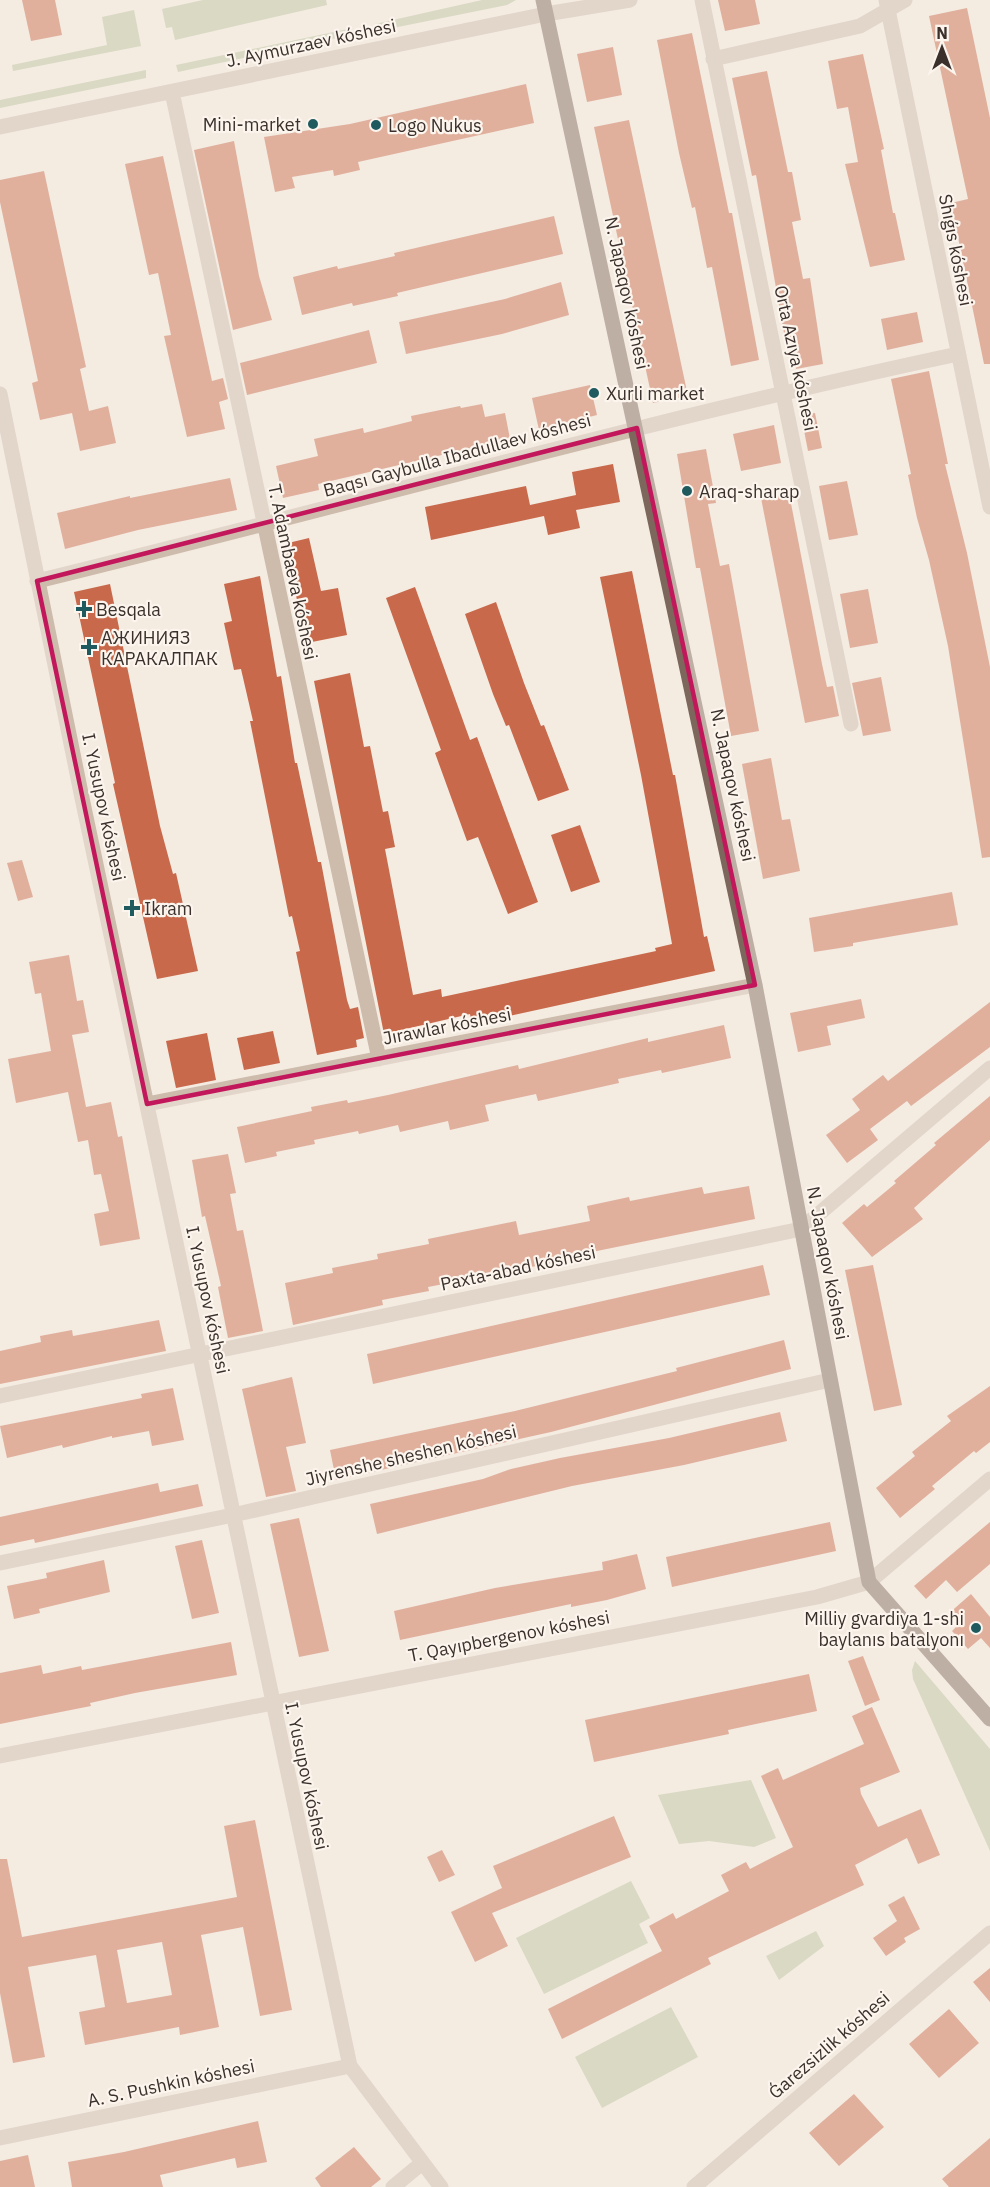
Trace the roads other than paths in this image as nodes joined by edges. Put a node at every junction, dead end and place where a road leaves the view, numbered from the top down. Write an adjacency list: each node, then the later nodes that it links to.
1 (630, 0): 5 (street, J. Aymurzaev kóshesi)
2 (702, 0): 6 (street, Orta Azıya kóshesi)
3 (905, 0): 4 (street)
4 (887, 4): 6 (street); 9 (street, Shıǵıs kóshesi)
5 (544, 7): 7 (street, J. Aymurzaev kóshesi); 12 (main road, N. Japaqov kóshesi)
6 (713, 59): 10 (street, Orta Azıya kóshesi)
7 (172, 92): 8 (street, J. Aymurzaev kóshesi); 14 (street, T. Adambaeva kóshesi)
8 (0, 127)
9 (958, 354): 10 (street, Baqsı Gaybulla Ibadullaev kóshesi); 13 (street, Shıǵıs kóshesi)
10 (784, 391): 12 (street, Baqsı Gaybulla Ibadullaev kóshesi); 16 (street, Orta Azıya kóshesi)
11 (0, 394): 15 (street, I. Yusupov kóshesi)
12 (637, 428): 14 (street, Baqsı Gaybulla Ibadullaev kóshesi); 17 (main road, N. Japaqov kóshesi)
13 (990, 507)
14 (263, 526): 15 (street, Baqsı Gaybulla Ibadullaev kóshesi); 18 (street, T. Adambaeva kóshesi)
15 (37, 581): 20 (street, I. Yusupov kóshesi)
16 (851, 724)
17 (755, 986): 18 (street, Jırawlar kóshesi); 21 (main road, N. Japaqov kóshesi)
18 (379, 1059): 20 (street, Jırawlar kóshesi)
19 (990, 1068): 21 (street, Paxta-abad kóshesi)
20 (147, 1104): 22 (street, I. Yusupov kóshesi)
21 (801, 1229): 22 (street, Paxta-abad kóshesi); 23 (main road, N. Japaqov kóshesi)
22 (200, 1354): 24 (street, Paxta-abad kóshesi); 26 (street, I. Yusupov kóshesi)
23 (830, 1380): 26 (street, Jiyrenshe sheshen kóshesi); 28 (main road, N. Japaqov kóshesi)
24 (0, 1396)
25 (990, 1479): 28 (street, T. Qayıpbergenov kóshesi)
26 (233, 1515): 27 (street, Jiyrenshe sheshen kóshesi); 29 (street, I. Yusupov kóshesi)
27 (0, 1563)
28 (869, 1582): 29 (street, T. Qayıpbergenov kóshesi); 30 (main road)
29 (271, 1702): 31 (street, T. Qayıpbergenov kóshesi); 33 (street, I. Yusupov kóshesi)
30 (990, 1719)
31 (0, 1756)
32 (990, 1933): 38 (street, Ǵarezsizlik kóshesi)
33 (350, 2066): 34 (street, A. S. Pushkin kóshesi); 35 (street, I. Yusupov kóshesi)
34 (0, 2138)
35 (422, 2163): 36 (street); 37 (street, I. Yusupov kóshesi)
36 (393, 2187)
37 (441, 2187)
38 (694, 2187)

